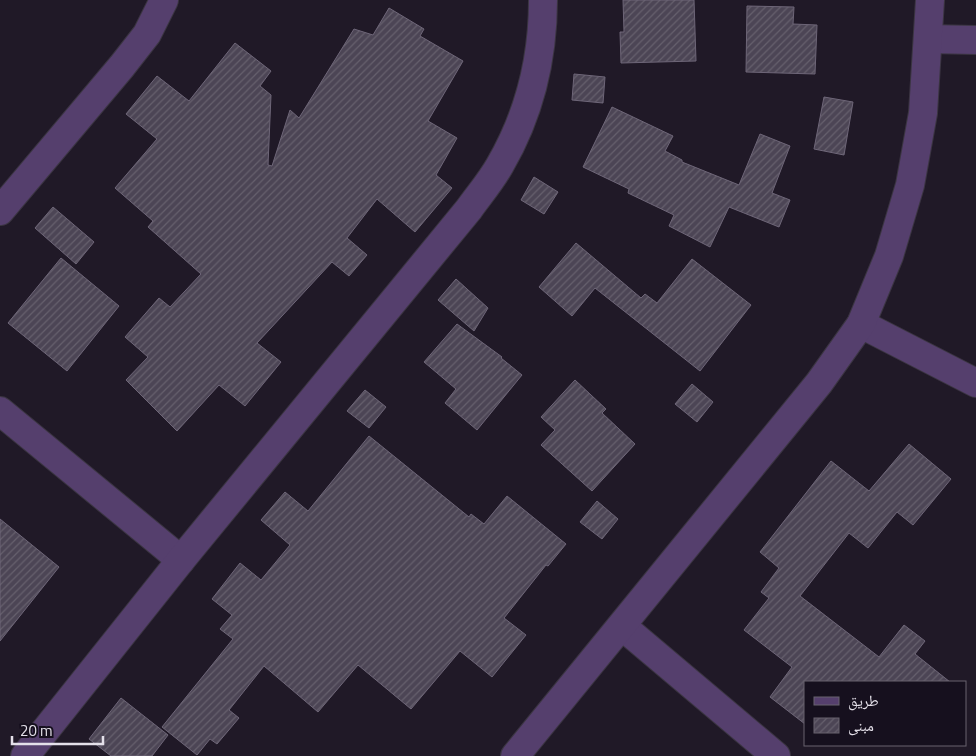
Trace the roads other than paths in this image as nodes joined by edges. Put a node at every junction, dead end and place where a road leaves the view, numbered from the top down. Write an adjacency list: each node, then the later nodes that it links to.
1 (164, 0): 6 (street)
2 (543, 0): 10 (street)
3 (930, 0): 4 (street)
4 (928, 39): 5 (street); 7 (street)
5 (976, 40)
6 (0, 211)
7 (861, 324): 8 (street); 11 (street)
8 (976, 383)
9 (0, 411): 10 (street)
10 (180, 560): 12 (street)
11 (622, 626): 13 (street); 14 (street)
12 (25, 756)
13 (515, 756)
14 (776, 756)

